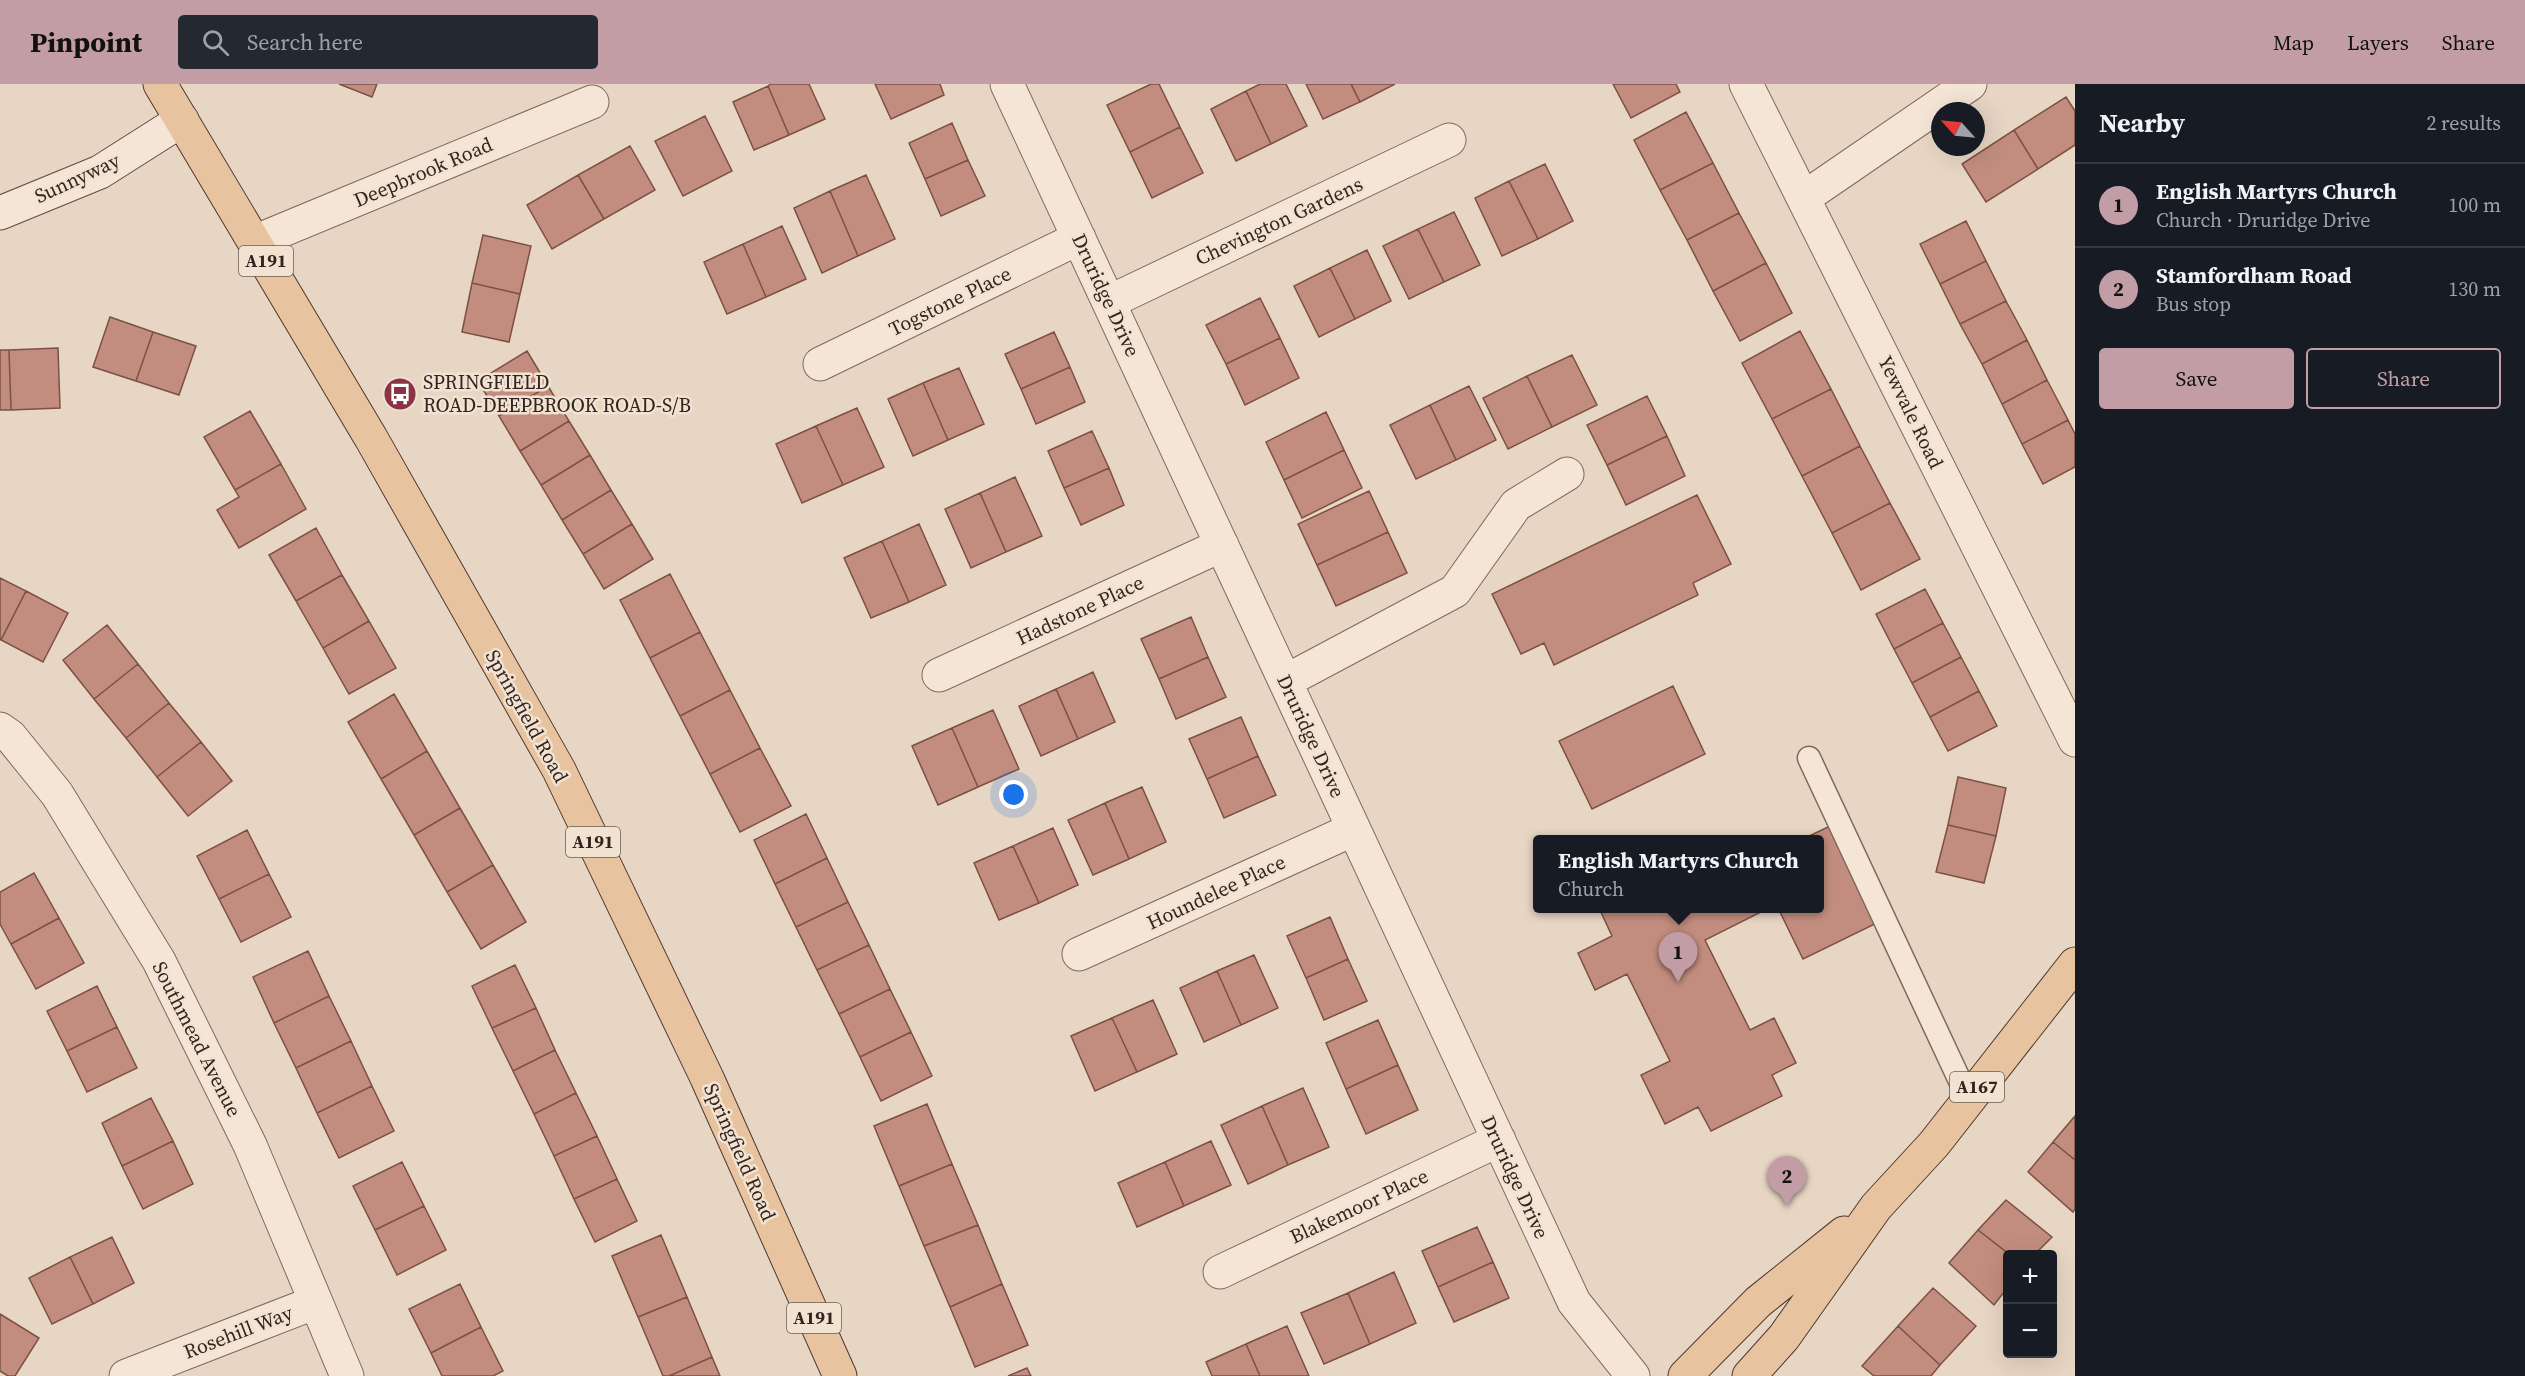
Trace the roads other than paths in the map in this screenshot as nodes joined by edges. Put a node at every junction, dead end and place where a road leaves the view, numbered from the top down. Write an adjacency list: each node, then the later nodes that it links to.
1 (160, 84): 6 (main road, Springfield Road / A191)
2 (1007, 84): 10 (street, Druridge Drive)
3 (1746, 84): 8 (street, Yewvale Road)
4 (1970, 84): 8 (street)
5 (592, 102): 11 (street, Deepbrook Road)
6 (182, 120): 9 (street, Sunnyway); 11 (main road, Springfield Road / A191)
7 (1449, 141): 12 (street, Chevington Gardens)
8 (1804, 197): 19 (street, Yewvale Road)
9 (0, 213)
10 (1079, 238): 12 (street, Druridge Drive); 13 (street, Togstone Place)
11 (254, 242): 31 (main road, Springfield Road / A191)
12 (1109, 302): 15 (street, Druridge Drive)
13 (820, 364)
14 (1567, 474): 17 (street)
15 (1222, 545): 16 (street, Hadstone Place); 17 (street, Druridge Drive)
16 (939, 675)
17 (1286, 681): 21 (street, Druridge Drive)
18 (0, 729): 28 (street, Southmead Avenue)
19 (2075, 740)
20 (1809, 758): 24 (lane)
21 (1354, 829): 22 (street, Houndelee Place); 25 (street, Druridge Drive)
22 (1079, 954)
23 (2075, 964): 24 (main road, A167)
24 (1968, 1098): 26 (main road, A167)
25 (1499, 1140): 27 (street, Blakemoor Place); 32 (street, Druridge Drive)
26 (1876, 1207): 33 (main road, A167); 34 (main road, A167)
27 (1220, 1272)
28 (316, 1302): 29 (street, Rosehill Way); 30 (street, Southmead Avenue)
29 (126, 1376)
30 (347, 1376)
31 (840, 1376)
32 (1633, 1376)
33 (1685, 1376)
34 (1749, 1376)

